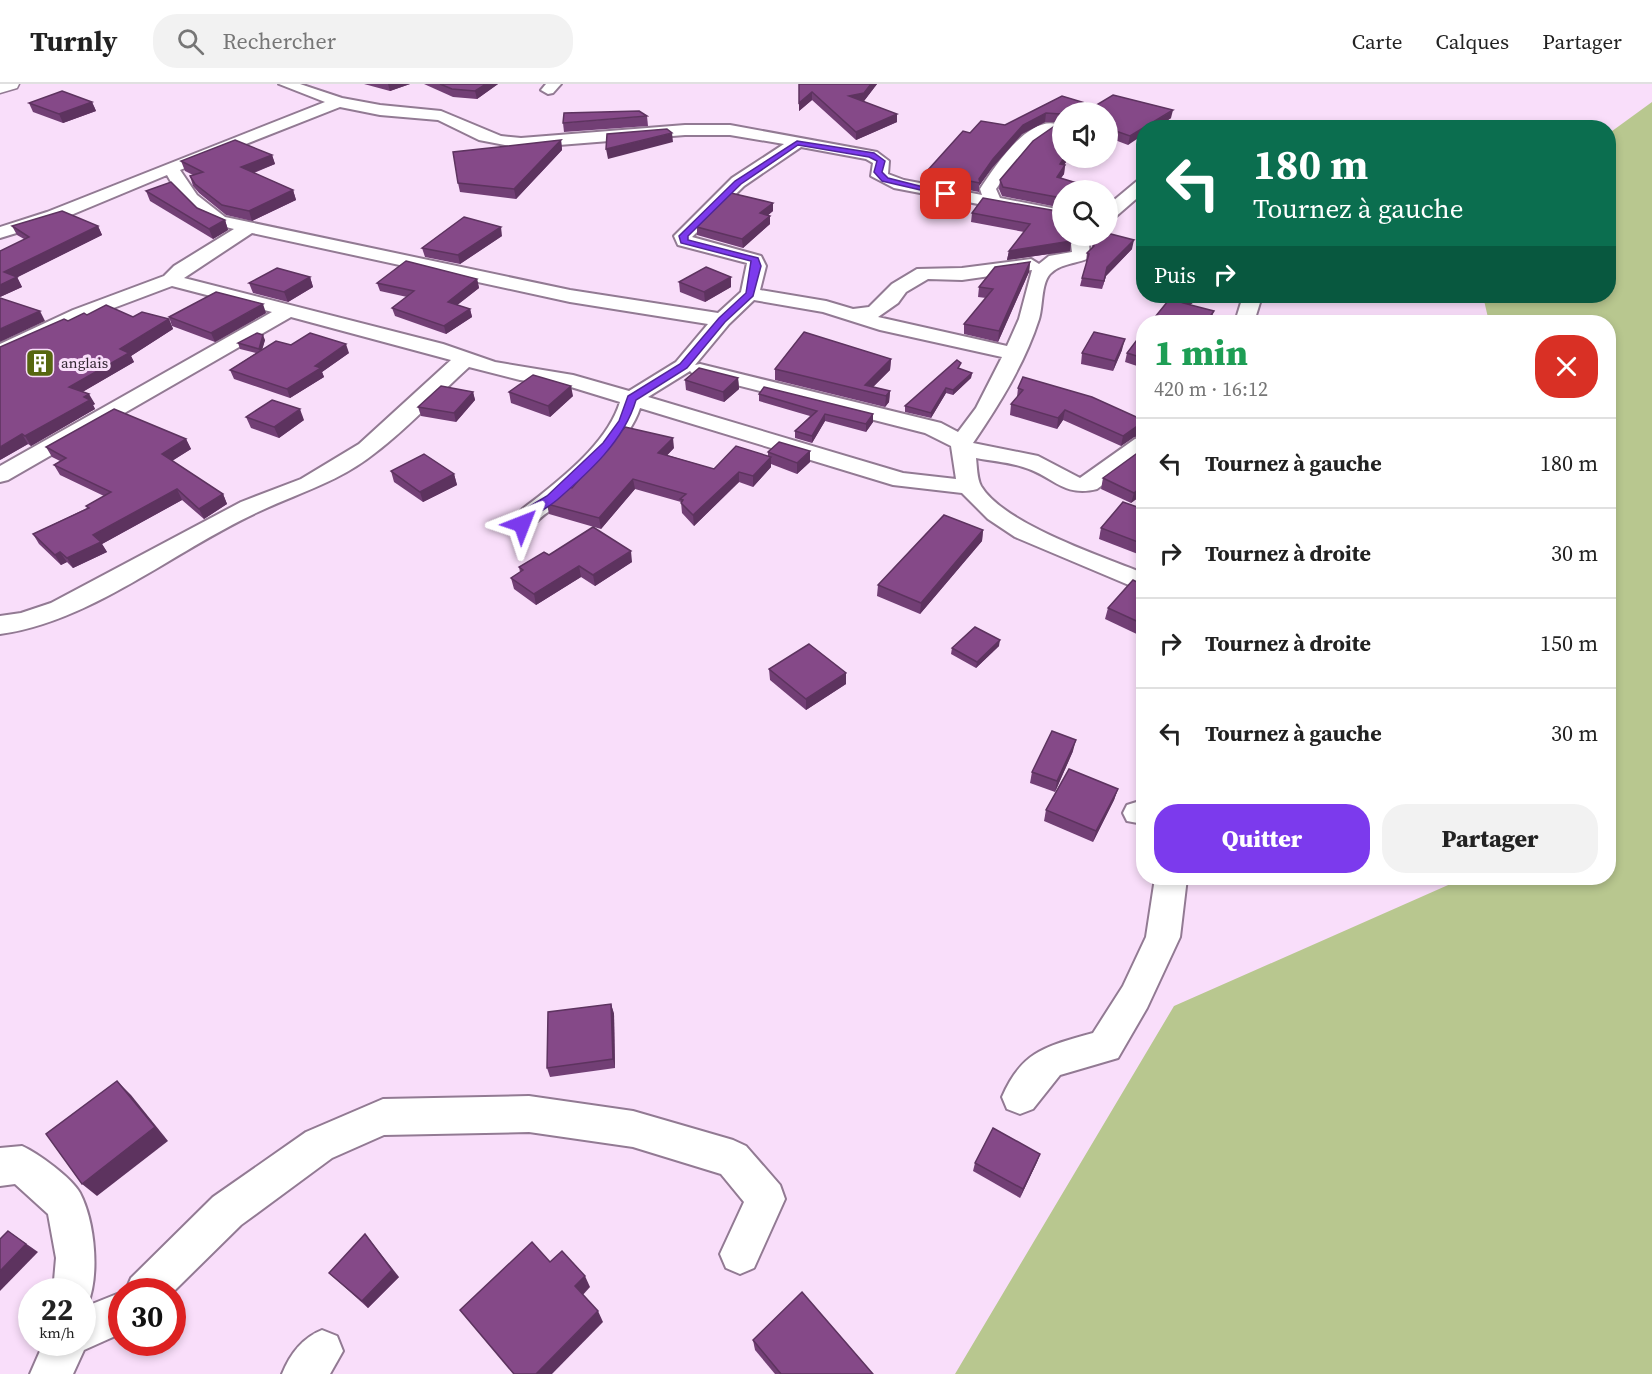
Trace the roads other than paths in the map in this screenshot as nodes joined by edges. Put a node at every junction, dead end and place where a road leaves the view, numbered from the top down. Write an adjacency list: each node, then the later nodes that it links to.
1 (11, 84): 3 (highway)
2 (295, 85): 4 (street)
3 (0, 88)
4 (339, 102): 6 (street); 7 (street)
5 (1052, 127): 9 (street)
6 (797, 143): 9 (street); 17 (street)
7 (171, 168): 12 (street); 13 (street)
8 (1136, 191): 10 (street)
9 (993, 203): 11 (street)
10 (1118, 206)
11 (1052, 212)
12 (248, 228): 16 (street); 20 (street)
13 (0, 233)
14 (1080, 246): 15 (street)
15 (1055, 260): 19 (street); 22 (street)
16 (171, 280): 18 (street); 21 (street)
17 (750, 294): 19 (street); 20 (street)
18 (287, 311): 23 (street); 28 (street)
19 (853, 315): 22 (street)
20 (722, 320): 24 (street)
21 (0, 352)
22 (1014, 354): 26 (street)
23 (467, 357): 25 (street); 32 (street)
24 (683, 366): 25 (street); 26 (street)
25 (632, 398): 29 (street); 30 (street)
26 (962, 446): 27 (street); 29 (street)
27 (1136, 449)
28 (0, 475)
29 (969, 487): 31 (street)
30 (522, 524)
31 (1136, 580)
32 (0, 625)
33 (1170, 885): 34 (street)
34 (1020, 1097)
35 (0, 1167): 37 (street)
36 (740, 1254): 38 (street)
37 (74, 1278)
38 (159, 1278)
39 (59, 1356): 40 (street)
40 (51, 1374)

